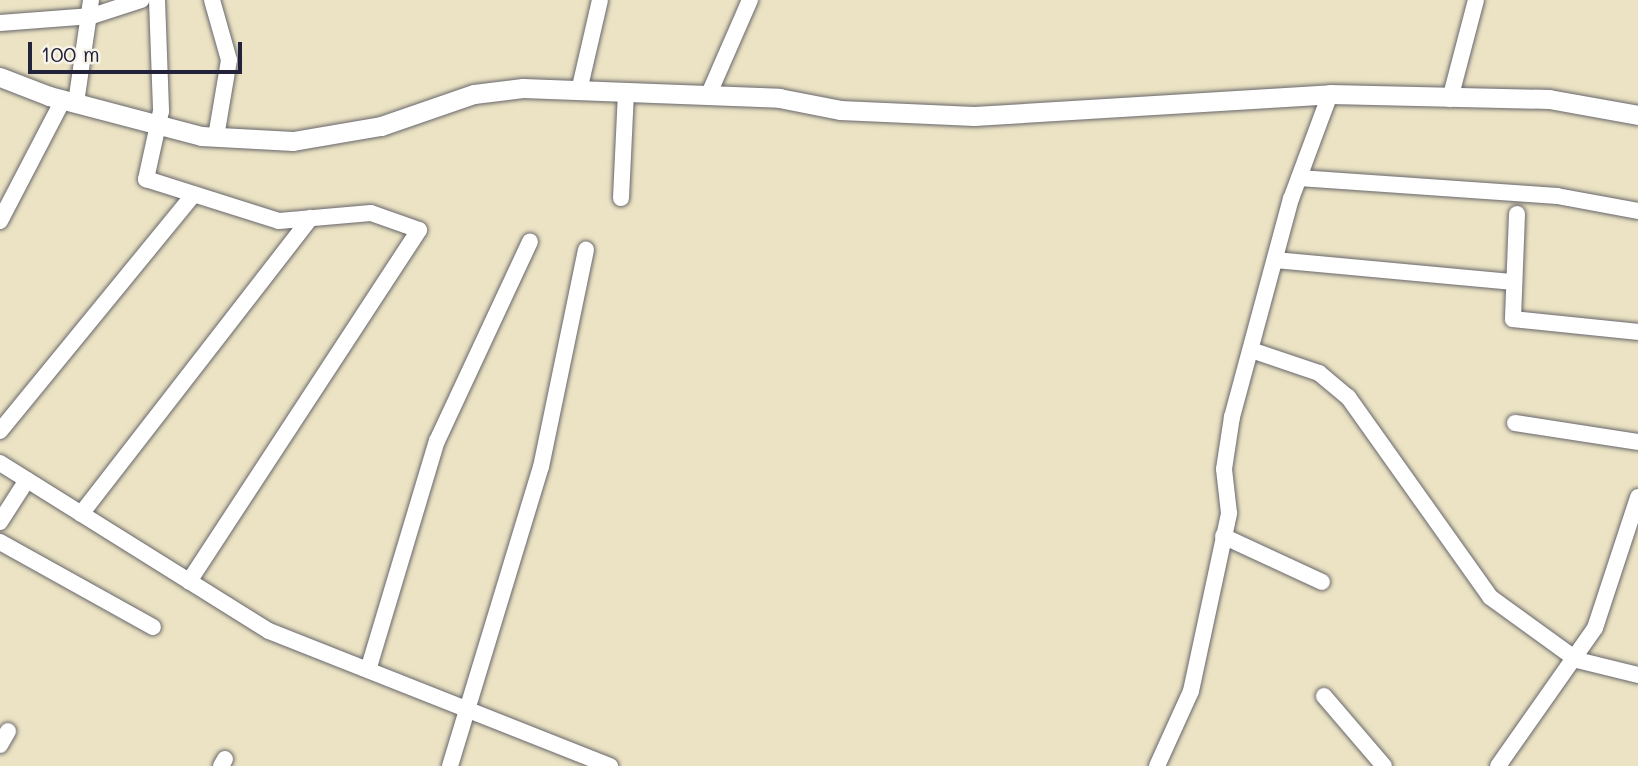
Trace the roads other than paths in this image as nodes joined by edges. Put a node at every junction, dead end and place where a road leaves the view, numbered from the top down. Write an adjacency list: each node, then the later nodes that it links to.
1 (141, 0): 7 (street)
2 (157, 0): 17 (street)
3 (212, 0): 18 (street)
4 (600, 0): 10 (street)
5 (750, 0): 13 (street)
6 (1476, 0): 14 (street)
7 (92, 8): 8 (street); 15 (street)
8 (0, 23)
9 (0, 77): 15 (street)
10 (579, 91): 11 (street); 18 (street)
11 (626, 93): 13 (street); 21 (street)
12 (1330, 94): 13 (street); 14 (street); 19 (street)
13 (708, 96)
14 (1450, 99): 16 (street)
15 (69, 102): 17 (street); 25 (street)
16 (1638, 115)
17 (159, 125): 18 (street); 20 (street)
18 (216, 137)
19 (1298, 178): 22 (street); 28 (street)
20 (194, 194): 24 (street); 33 (street)
21 (621, 198)
22 (1638, 211)
23 (1517, 214): 29 (street)
24 (312, 218): 38 (street); 42 (street)
25 (0, 220)
26 (530, 242): 46 (street)
27 (586, 250): 49 (street)
28 (1275, 260): 29 (street); 31 (street)
29 (1514, 282): 30 (street)
30 (1638, 332)
31 (1254, 351): 40 (street); 45 (street)
32 (1515, 424): 34 (street)
33 (0, 431)
34 (1638, 442)
35 (0, 463): 36 (street)
36 (27, 480): 38 (street); 39 (street)
37 (1638, 497): 45 (street)
38 (81, 514): 42 (street)
39 (0, 522)
40 (1223, 536): 43 (street); 52 (street)
41 (0, 542): 44 (street)
42 (189, 581): 46 (street)
43 (1322, 582)
44 (153, 627)
45 (1577, 660): 47 (street); 54 (street)
46 (369, 667): 49 (street)
47 (1638, 675)
48 (1324, 695): 53 (street)
49 (471, 706): 50 (street); 51 (street)
50 (450, 766)
51 (610, 766)
52 (1157, 766)
53 (1384, 766)
54 (1498, 766)

